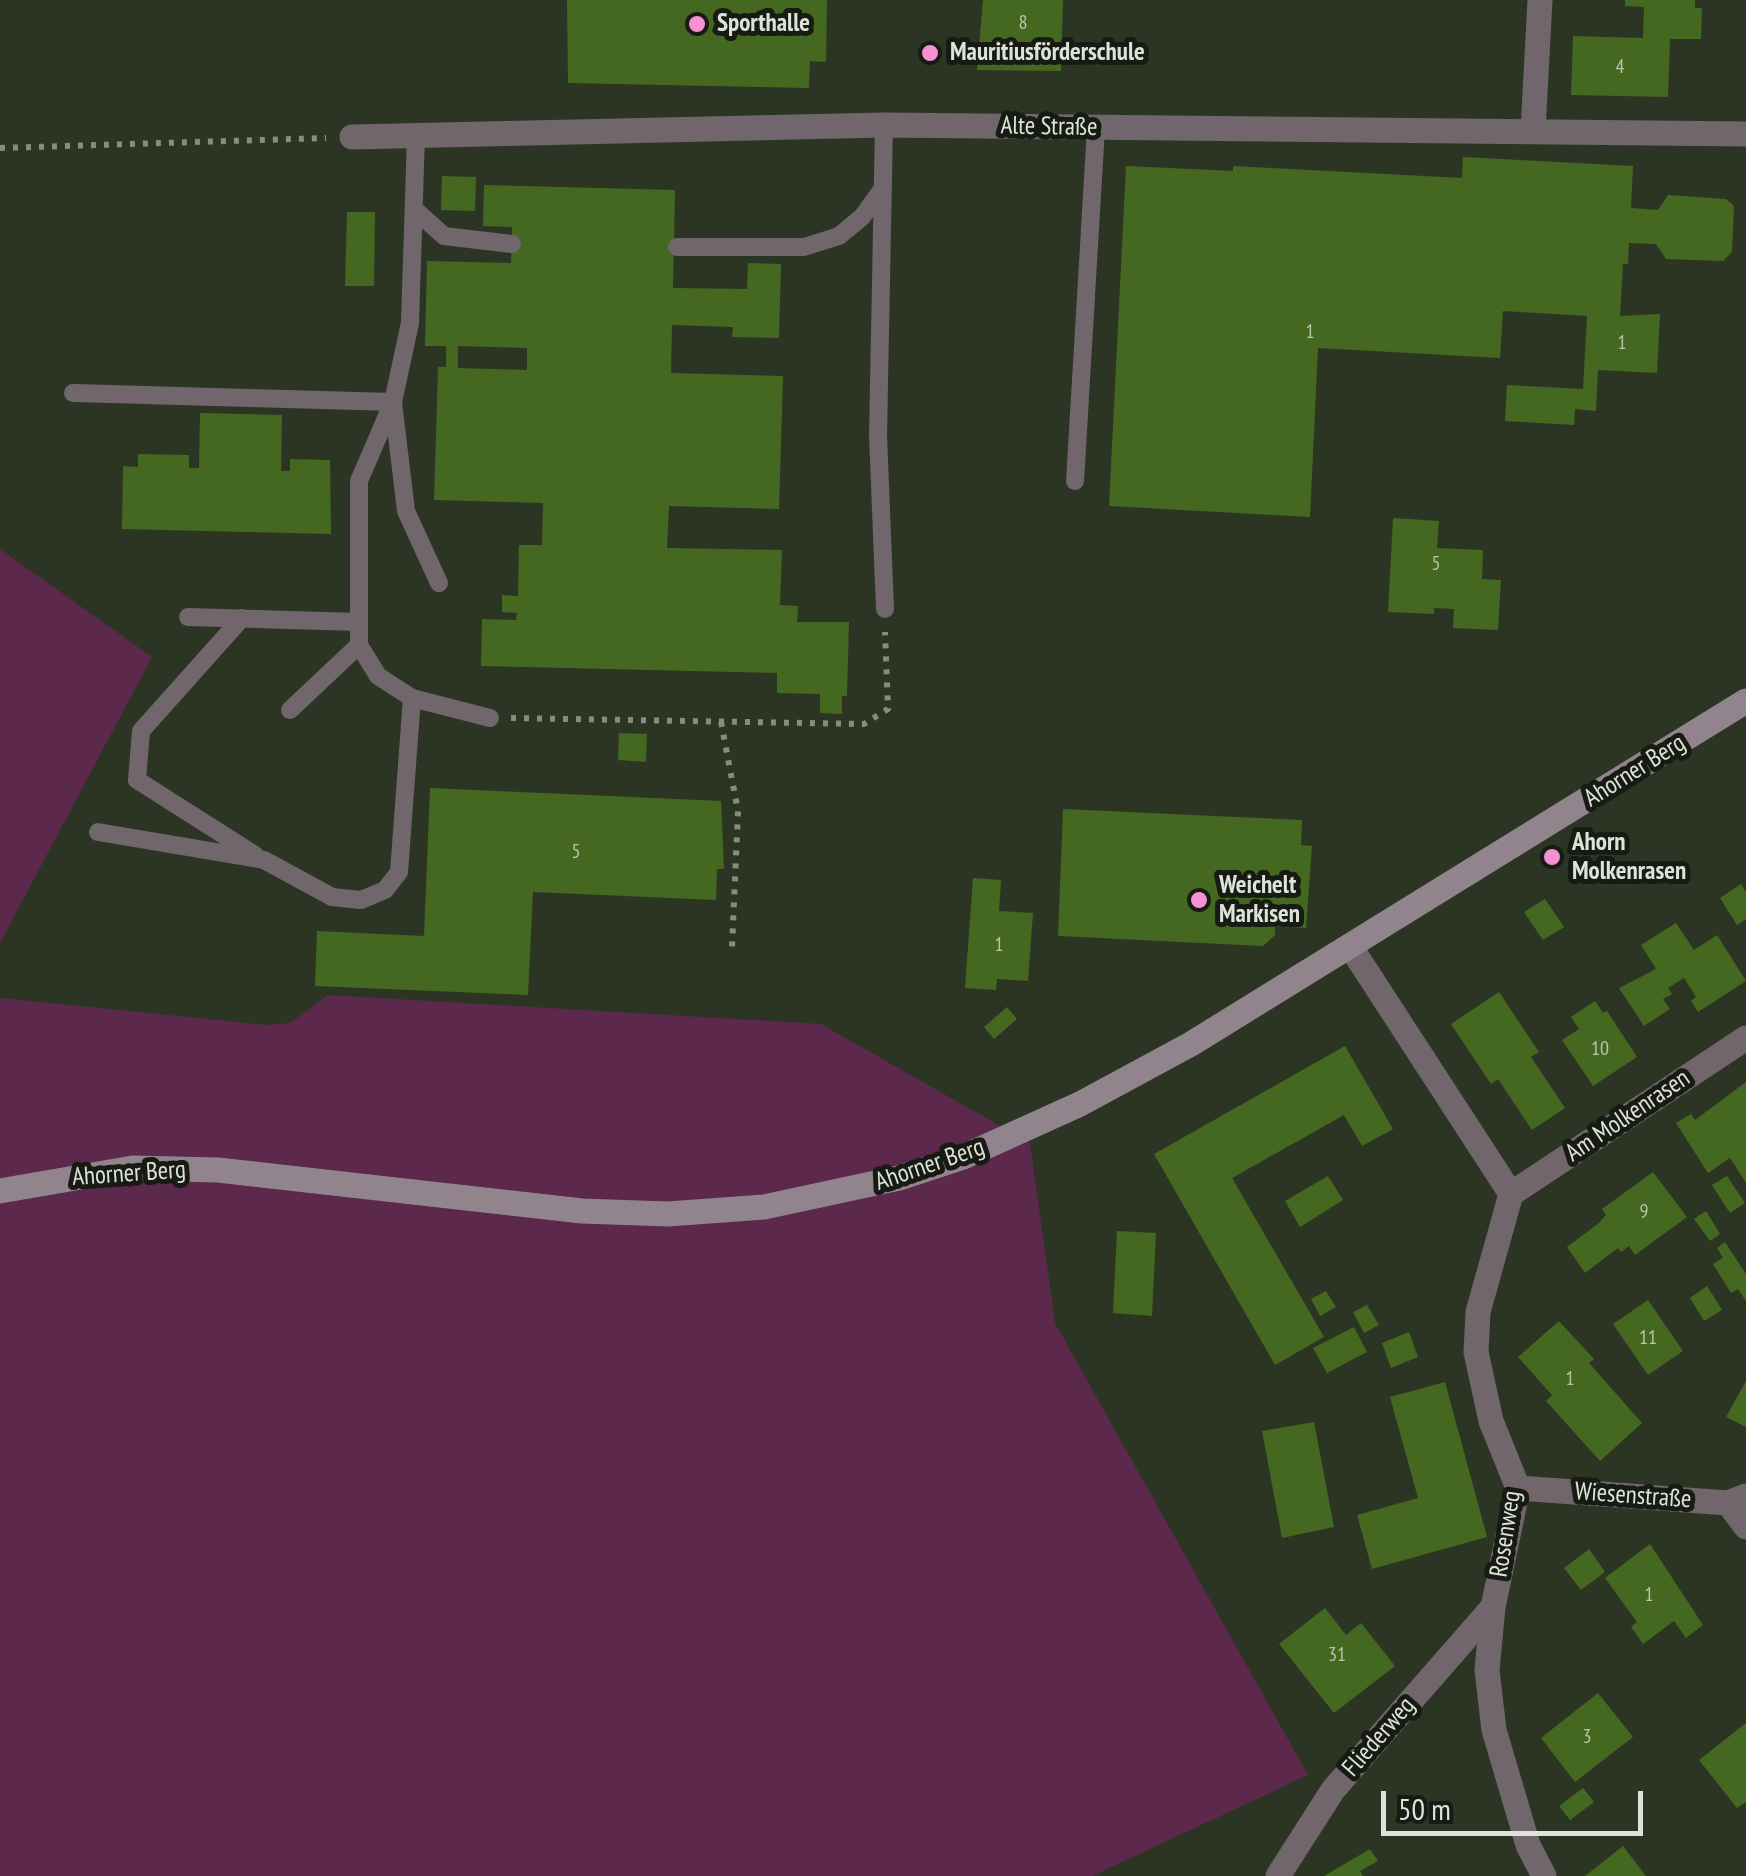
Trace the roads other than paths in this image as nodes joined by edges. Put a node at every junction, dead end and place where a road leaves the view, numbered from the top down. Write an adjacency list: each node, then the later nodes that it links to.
1 (1540, 0): 4 (street)
2 (884, 126): 3 (street, Alte Straße); 6 (street, Alte Straße); 8 (lane)
3 (1096, 128): 4 (street, Alte Straße); 14 (lane)
4 (1533, 131): 5 (street, Alte Straße)
5 (1746, 134)
6 (416, 135): 7 (street, Alte Straße); 9 (lane)
7 (352, 137)
8 (883, 188): 11 (lane); 16 (lane)
9 (415, 210): 10 (lane); 13 (lane)
10 (512, 244)
11 (676, 247)
12 (72, 393): 13 (lane)
13 (394, 402): 15 (lane); 19 (lane)
14 (1075, 481)
15 (439, 584)
16 (884, 609)
17 (188, 617): 18 (lane)
18 (242, 618): 19 (lane); 26 (lane)
19 (359, 622): 20 (lane)
20 (359, 645): 21 (lane); 23 (lane)
21 (412, 698): 24 (lane); 26 (lane)
22 (1746, 701): 27 (street, Ahorner Berg)
23 (290, 710)
24 (490, 718)
25 (98, 832): 26 (lane)
26 (264, 860)
27 (1350, 946): 29 (street, Ahorner Berg); 30 (street)
28 (1746, 1038): 30 (street, Am Molkenrasen)
29 (0, 1191)
30 (1511, 1194): 31 (street, Rosenweg)
31 (1518, 1488): 32 (street, Wiesenstraße); 34 (street, Rosenweg)
32 (1737, 1500): 33 (street)
33 (1746, 1527)
34 (1493, 1607): 35 (street, Fliederweg); 36 (street, Rosenweg)
35 (1278, 1876)
36 (1544, 1876)

